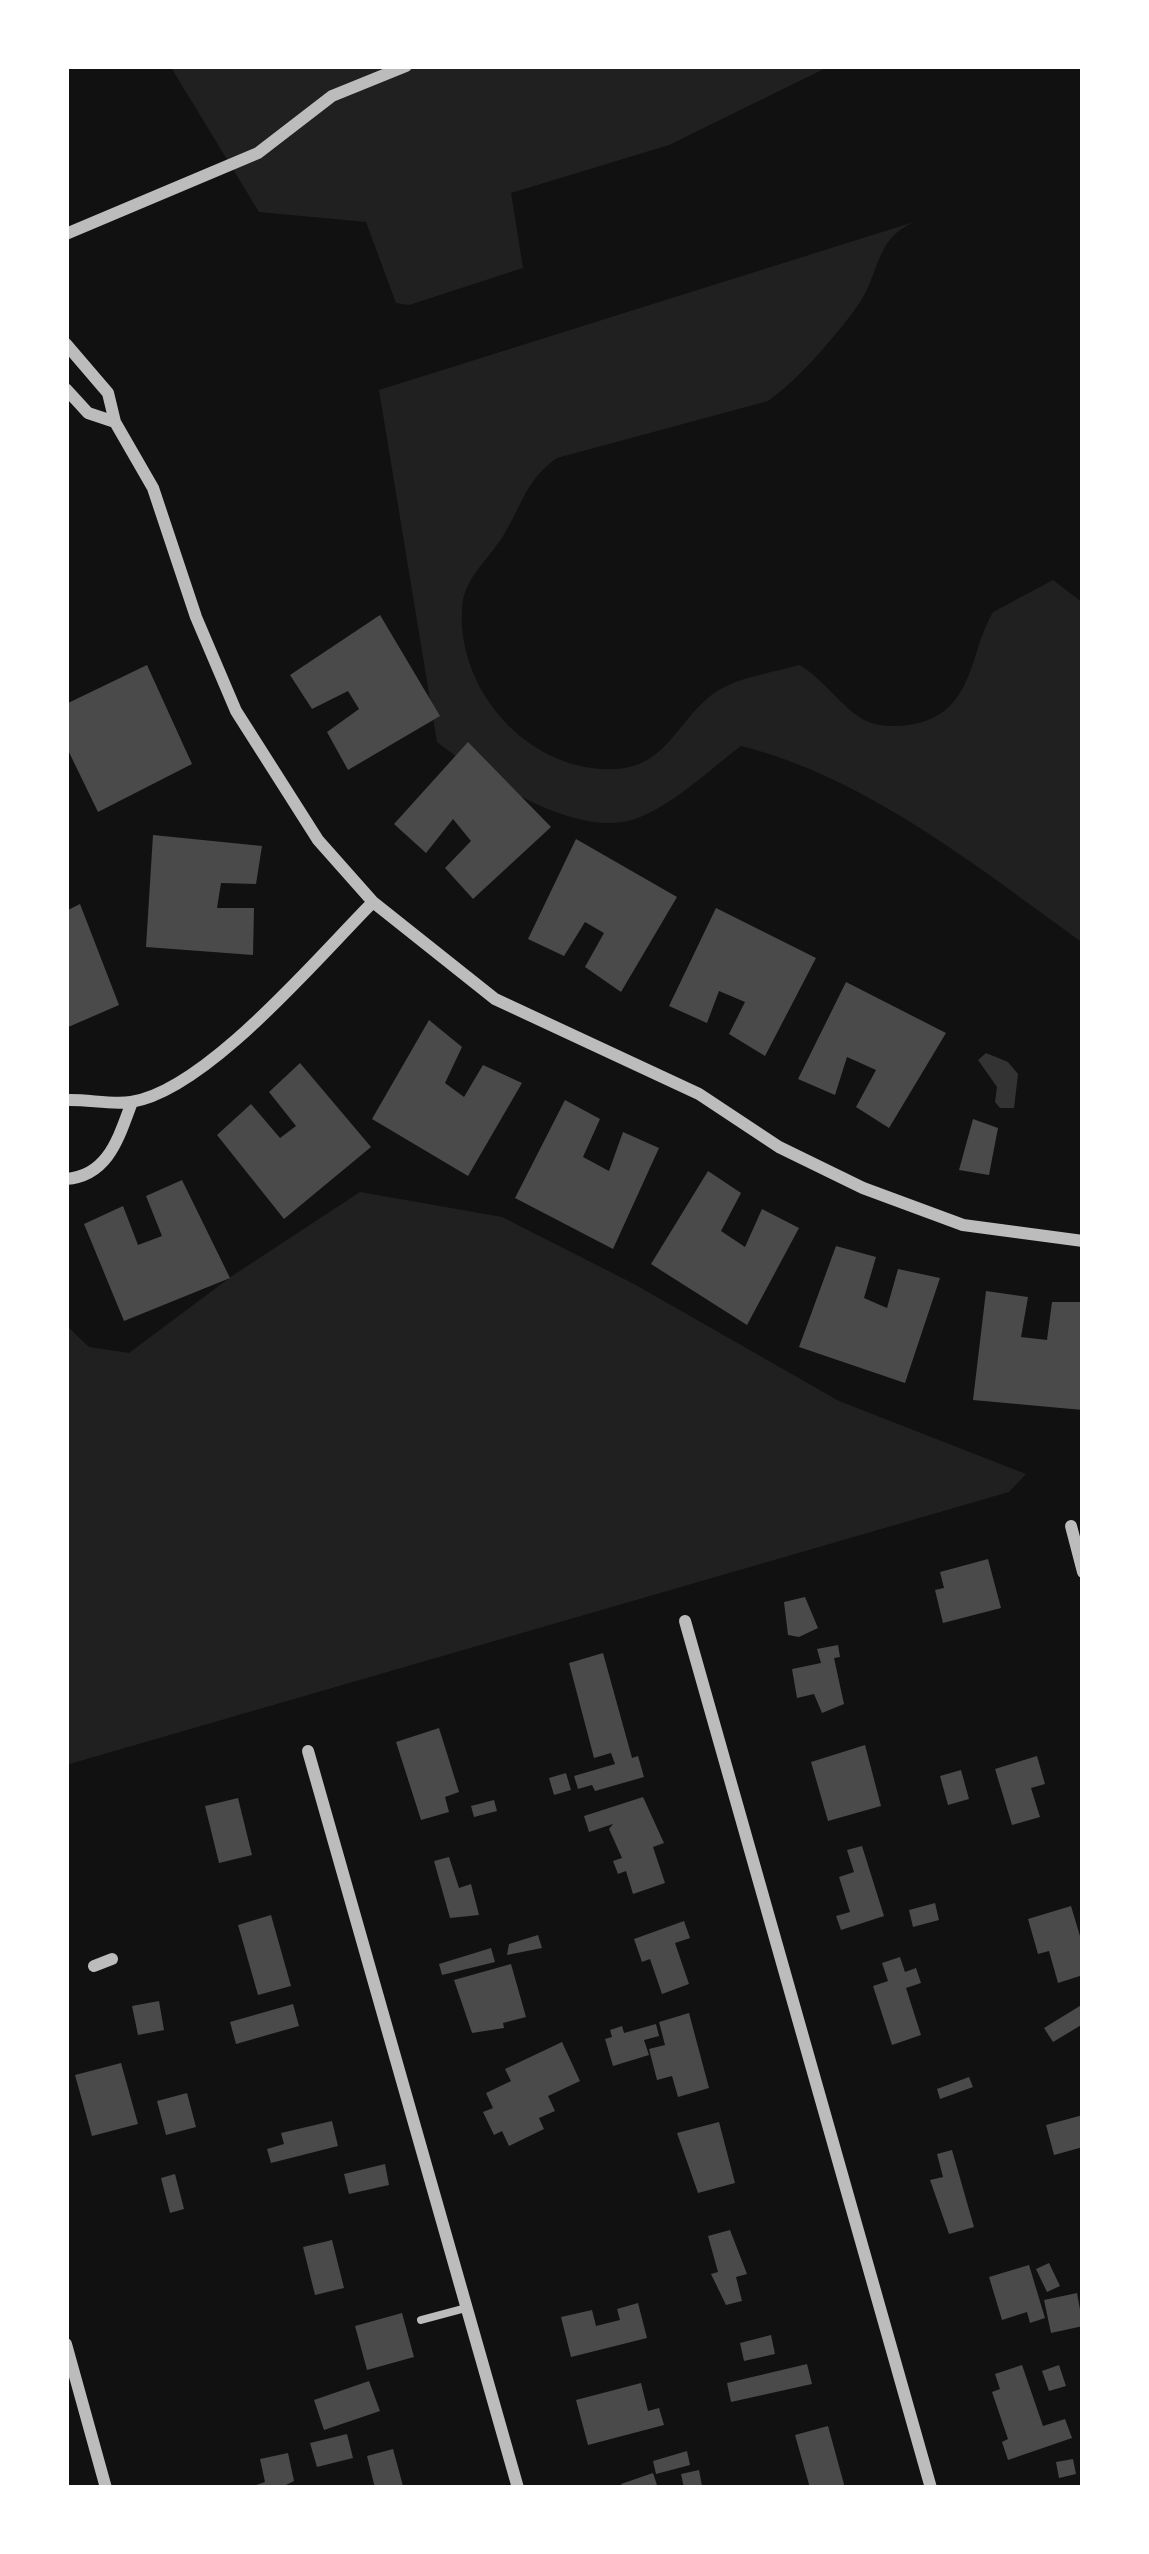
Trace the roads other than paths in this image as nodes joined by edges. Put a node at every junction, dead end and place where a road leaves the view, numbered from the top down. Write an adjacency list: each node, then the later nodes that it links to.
1 (406, 66): 2 (street)
2 (66, 234)
3 (66, 344): 5 (street)
4 (66, 389): 5 (street)
5 (115, 422): 6 (street)
6 (373, 902): 8 (street); 10 (street)
7 (66, 1100): 8 (street)
8 (132, 1102): 9 (street)
9 (66, 1179)
10 (1083, 1241)
11 (1071, 1526): 12 (street)
12 (1083, 1572)
13 (685, 1621): 22 (street)
14 (308, 1751): 17 (street)
15 (112, 1959): 16 (street)
16 (94, 1966)
17 (467, 2307): 18 (lane); 21 (street)
18 (421, 2320)
19 (66, 2344): 20 (street)
20 (106, 2488)
21 (518, 2488)
22 (931, 2488)

